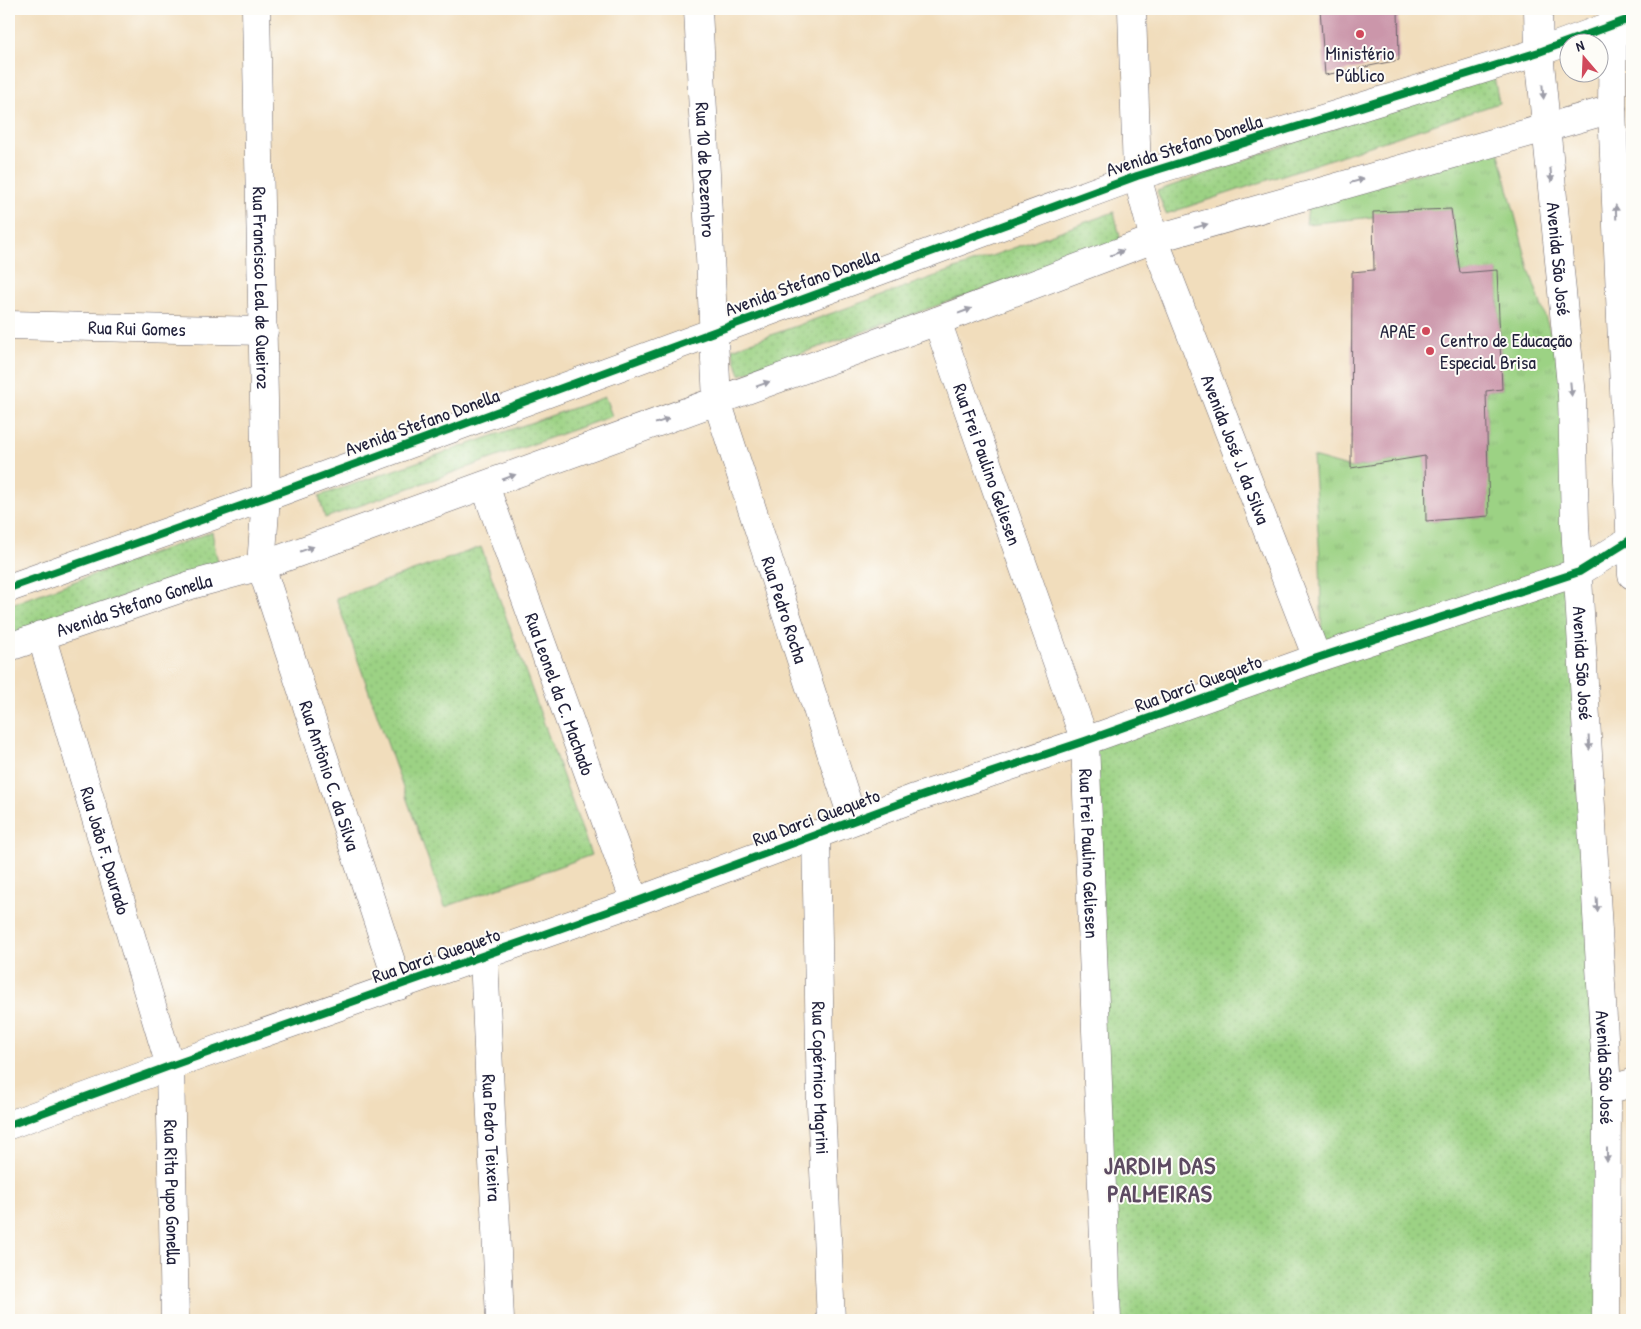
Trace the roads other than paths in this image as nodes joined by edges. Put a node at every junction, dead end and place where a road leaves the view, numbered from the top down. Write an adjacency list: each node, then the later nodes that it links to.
1 (256, 9): 13 (street, Rua Francisco Leal de Queiroz)
2 (698, 9): 14 (street, Rua 10 de Dezembro)
3 (1132, 9): 9 (street, Avenida José J. da Silva)
4 (1538, 9): 6 (street, Avenida São José)
5 (1619, 17): 6 (street, Avenida Stefano Donella); 7 (street)
6 (1539, 52): 8 (street, Avenida São José, one-way to 8); 9 (street, Avenida Stefano Donella)
7 (1612, 108): 8 (street); 18 (street, one-way to 7)
8 (1546, 127): 10 (street, one-way to 8); 20 (street, Avenida São José, one-way to 20)
9 (1137, 176): 10 (street, Avenida José J. da Silva); 14 (street, Avenida Stefano Donella)
10 (1154, 239): 11 (street, one-way to 10); 25 (street, Avenida José J. da Silva)
11 (937, 321): 15 (street, one-way to 11); 26 (street, Rua Frei Paulino Geliesen)
12 (9, 325): 13 (street, Rua Rui Gomes)
13 (264, 331): 17 (street, Rua Francisco Leal de Queiroz)
14 (712, 332): 15 (street, Rua 10 de Dezembro); 17 (street, Avenida Stefano Donella)
15 (717, 401): 16 (street, one-way to 15); 27 (street, Rua Pedro Rocha)
16 (484, 486): 19 (street, one-way to 16); 29 (street, Rua Leonel da C. Machado)
17 (266, 497): 19 (street, Rua Francisco Leal de Queiroz); 22 (street, Avenida Stefano Donella)
18 (1631, 539): 20 (street, Rua Darci Quequeto); 21 (street)
19 (261, 566): 23 (street, Avenida Stefano Gonella); 31 (street, Rua Antônio C. da Silva)
20 (1579, 572): 25 (street, Rua Darci Quequeto); 33 (street, Avenida São José, one-way to 33)
21 (1632, 575)
22 (9, 588)
23 (41, 635): 24 (street, Avenida Stefano Gonella); 32 (street, Rua João F. Dourado)
24 (9, 648)
25 (1317, 658): 26 (street, Rua Darci Quequeto)
26 (1085, 741): 27 (street, Rua Darci Quequeto); 38 (street, Rua Frei Paulino Geliesen)
27 (853, 820): 28 (street, Rua Darci Quequeto)
28 (816, 834): 29 (street, Rua Darci Quequeto); 37 (street, Rua Copérnico Magrini)
29 (635, 902): 30 (street, Rua Darci Quequeto)
30 (484, 956): 31 (street, Rua Darci Quequeto); 36 (street, Rua Pedro Teixeira)
31 (399, 986): 32 (street, Rua Darci Quequeto)
32 (170, 1066): 34 (street, Rua Darci Quequeto); 35 (street, Rua Rita Pupo Gonella)
33 (1620, 1086): 39 (street, Avenida São José, one-way to 39)
34 (9, 1125)
35 (175, 1320)
36 (500, 1320)
37 (831, 1320)
38 (1107, 1320)
39 (1606, 1320)

